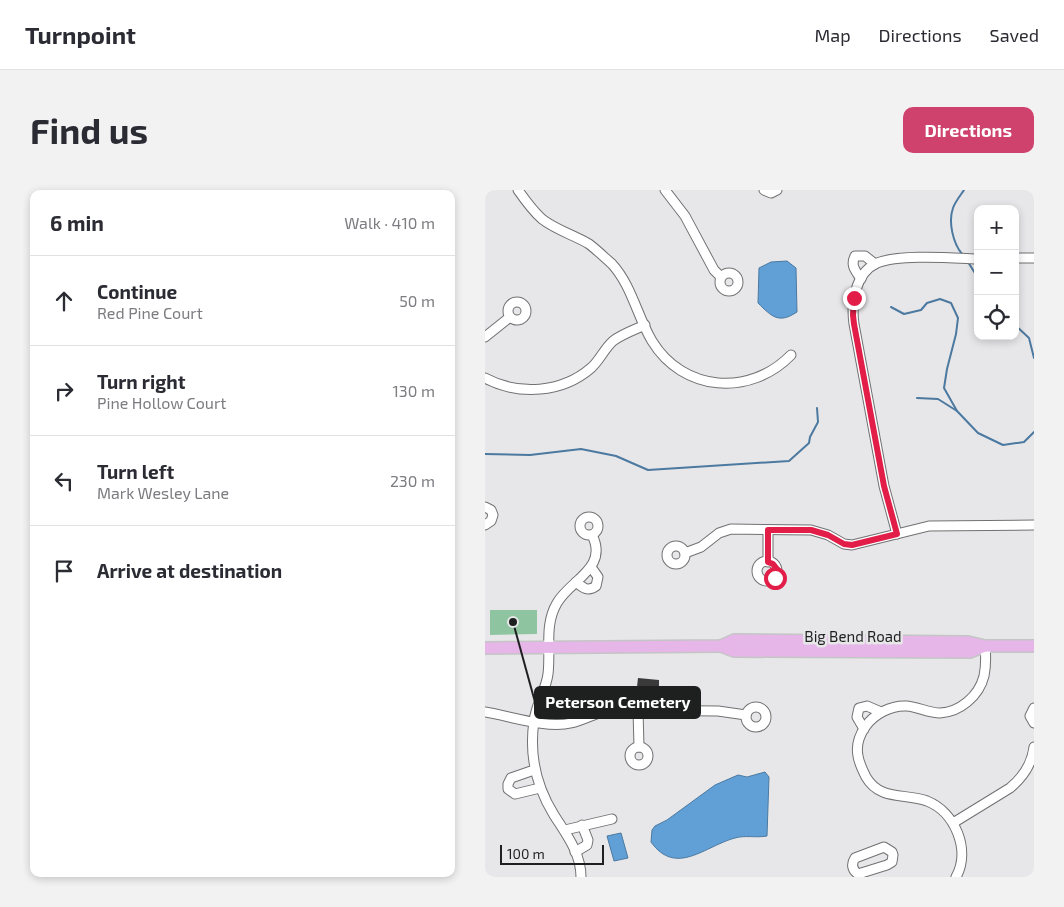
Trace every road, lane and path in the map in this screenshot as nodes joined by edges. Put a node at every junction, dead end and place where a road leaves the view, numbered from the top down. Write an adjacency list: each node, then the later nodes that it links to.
1 (517, 190): 12 (street)
2 (665, 190): 9 (street)
3 (764, 190): 4 (street)
4 (777, 190)
5 (1019, 258): 6 (street)
6 (1034, 258)
7 (974, 259): 8 (street)
8 (875, 264): 10 (street); 10 (street)
9 (721, 277)
10 (861, 279): 20 (street)
11 (510, 317): 13 (street)
12 (645, 325): 14 (street); 15 (street)
13 (485, 337)
14 (791, 355)
15 (485, 378)
16 (485, 507): 17 (street)
17 (485, 525)
18 (1034, 525): 20 (street)
19 (768, 530): 20 (street); 22 (street); 23 (street)
20 (897, 534)
21 (593, 535): 24 (street)
22 (685, 553)
23 (768, 562)
24 (591, 567): 25 (street); 25 (street)
25 (576, 582): 29 (street)
26 (985, 646): 27 (main road, Big Bend Road); 29 (main road, Big Bend Road); 33 (street)
27 (1034, 646)
28 (485, 648): 29 (main road, Big Bend Road)
29 (549, 648): 35 (street)
30 (1034, 708): 36 (street)
31 (638, 710): 34 (street); 35 (street); 38 (street)
32 (485, 712): 35 (street)
33 (881, 712): 37 (street); 37 (street)
34 (746, 715)
35 (534, 721): 40 (street)
36 (1034, 723)
37 (864, 729): 43 (street)
38 (639, 747)
39 (1034, 748): 43 (street)
40 (534, 770): 41 (street); 41 (street)
41 (540, 788): 45 (street)
42 (612, 819): 44 (street)
43 (953, 823): 48 (street)
44 (582, 826): 45 (street); 46 (street)
45 (565, 830): 46 (street)
46 (575, 852): 47 (street)
47 (581, 877)
48 (956, 877)

